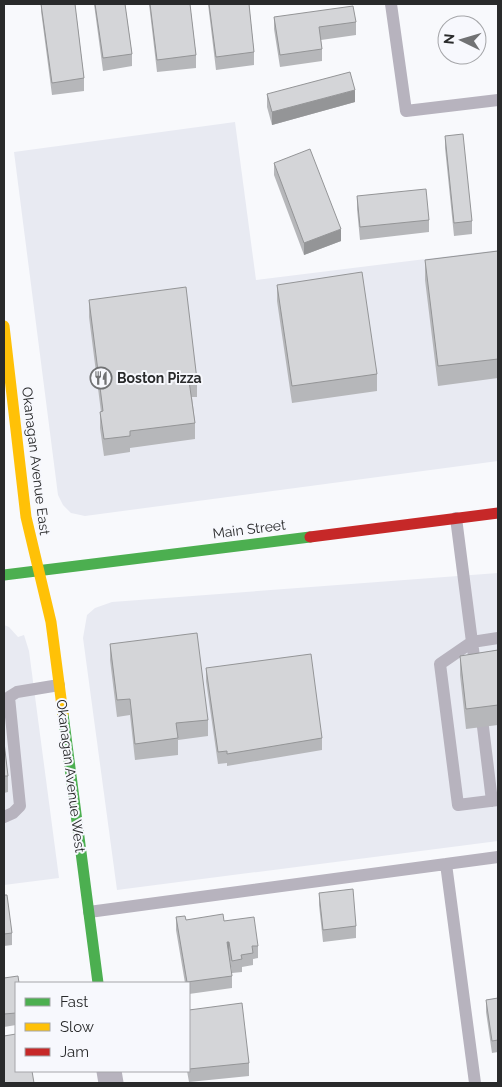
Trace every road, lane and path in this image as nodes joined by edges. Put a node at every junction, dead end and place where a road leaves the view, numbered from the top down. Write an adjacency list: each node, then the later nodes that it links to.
1 (391, 4): 2 (lane)
2 (498, 100)
3 (4, 326): 6 (street, Okanagan Avenue East)
4 (498, 513): 5 (street, Main Street)
5 (456, 518): 6 (street, Main Street); 9 (lane)
6 (37, 571): 7 (street, Main Street); 12 (street, Okanagan Avenue West)
7 (4, 575)
8 (497, 639): 9 (lane); 10 (lane)
9 (472, 642): 11 (lane); 14 (lane)
10 (497, 653)
11 (476, 673)
12 (59, 685): 15 (lane); 18 (street, Okanagan Avenue West)
13 (483, 727): 14 (lane)
14 (495, 800)
15 (4, 817)
16 (498, 857): 17 (lane)
17 (446, 864): 18 (lane); 20 (lane)
18 (89, 912): 19 (street, Okanagan Avenue West)
19 (98, 982)
20 (475, 1083)

